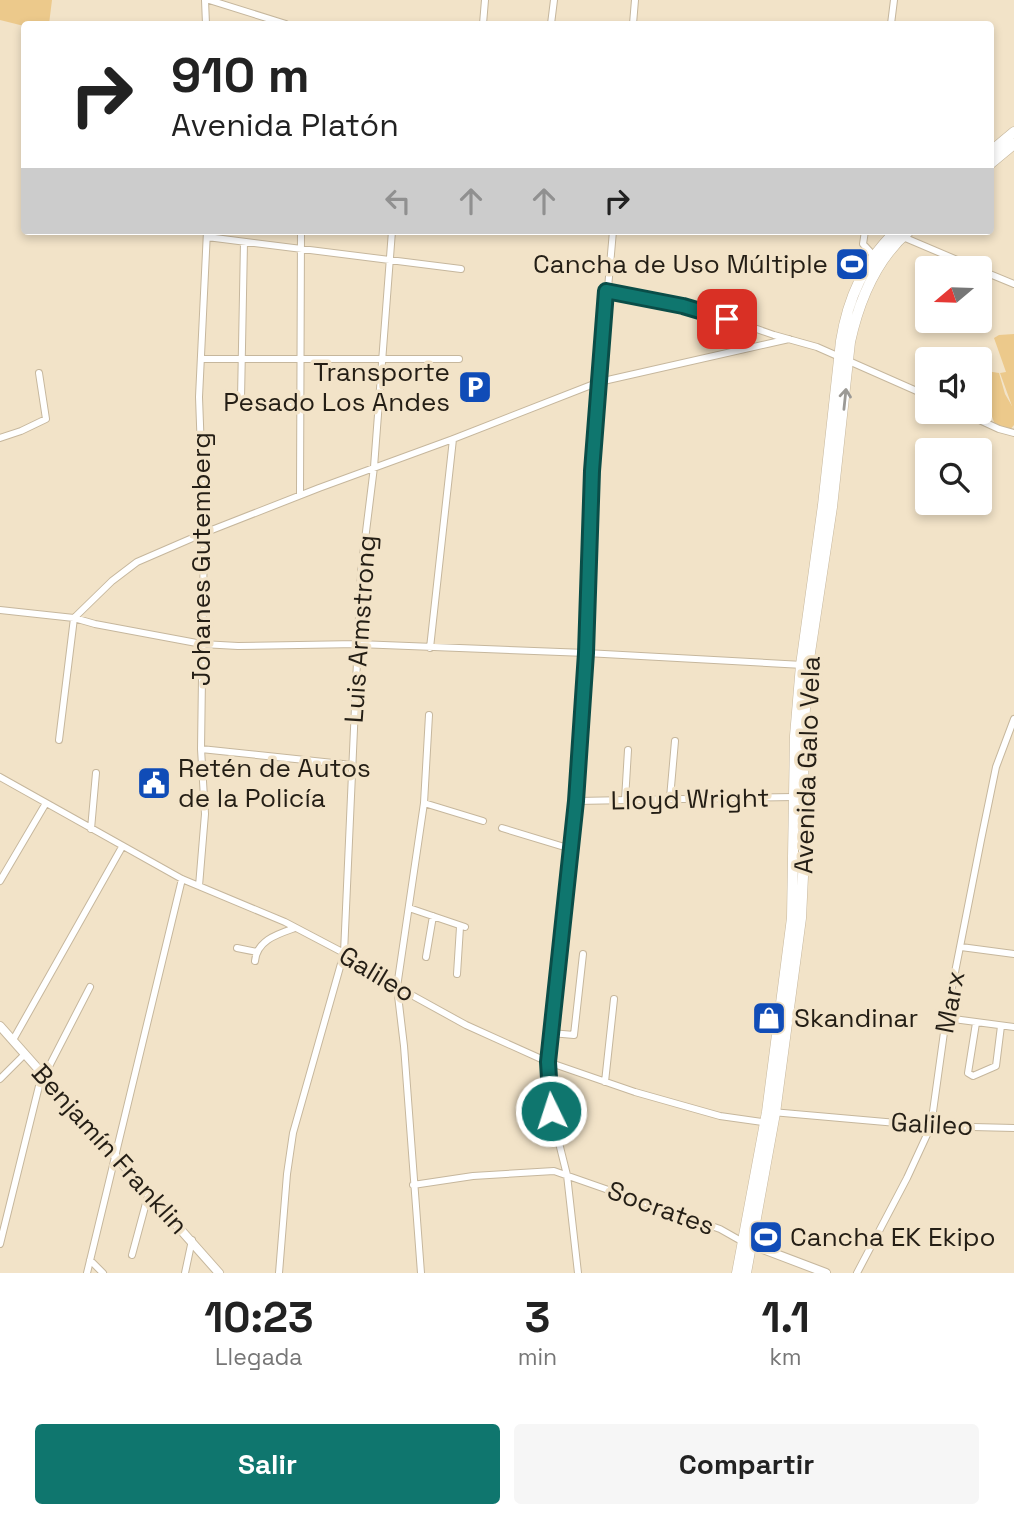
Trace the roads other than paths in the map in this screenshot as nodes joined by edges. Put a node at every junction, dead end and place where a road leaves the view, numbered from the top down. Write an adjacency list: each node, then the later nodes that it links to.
1 (207, 0): 6 (street); 7 (street)
2 (485, 0): 8 (street)
3 (554, 0): 9 (street)
4 (635, 0): 10 (street)
5 (894, 0): 11 (street)
6 (206, 21)
7 (276, 21)
8 (483, 21)
9 (551, 21)
10 (633, 21)
11 (891, 21)
12 (1014, 132): 13 (main road)
13 (1004, 150)
14 (207, 235): 34 (street, Johanes Gutemberg)
15 (212, 235): 23 (street)
16 (301, 235): 24 (street)
17 (392, 235): 27 (street, Luis Armstrong)
18 (613, 235): 31 (street)
19 (864, 235): 25 (street)
20 (897, 235): 25 (main road, Avenida Galo Vela)
21 (898, 235): 33 (main road, Avenida Galo Vela)
22 (906, 235): 26 (street)
23 (244, 242): 24 (street); 38 (street)
24 (301, 249): 27 (street); 35 (street)
25 (874, 256): 33 (main road, Avenida Galo Vela)
26 (951, 256)
27 (390, 260): 28 (street); 36 (street, Luis Armstrong)
28 (461, 270)
29 (992, 275): 30 (street)
30 (1014, 284)
31 (606, 291): 32 (street); 40 (street)
32 (789, 339): 33 (street); 40 (street)
33 (844, 357): 41 (street); 56 (main road, Avenida Galo Vela)
34 (201, 359): 38 (street); 49 (street, Johanes Gutemberg)
35 (299, 359): 36 (street); 38 (street); 42 (street)
36 (381, 359): 37 (street); 47 (street, Luis Armstrong)
37 (459, 359)
38 (241, 360): 42 (street)
39 (39, 373): 45 (street)
40 (599, 382): 46 (street); 55 (street)
41 (915, 390)
42 (299, 407): 48 (street)
43 (988, 424): 44 (street)
44 (1014, 433)
45 (0, 438)
46 (453, 439): 47 (street); 54 (street)
47 (374, 467): 48 (street); 53 (street, Luis Armstrong)
48 (300, 495): 49 (street)
49 (204, 533): 51 (street); 52 (street, Johanes Gutemberg)
50 (0, 610): 51 (street)
51 (74, 618): 52 (street); 59 (street)
52 (202, 644): 53 (street); 61 (street, Johanes Gutemberg)
53 (358, 644): 54 (street); 63 (street, Luis Armstrong)
54 (430, 648): 55 (street)
55 (586, 653): 56 (street); 69 (street)
56 (805, 666): 66 (main road, Avenida Galo Vela)
57 (429, 715): 71 (street)
58 (1014, 719): 83 (street, Marx)
59 (59, 740)
60 (675, 741): 67 (street)
61 (201, 749): 63 (street); 79 (street, Johanes Gutemberg)
62 (628, 750): 68 (street)
63 (352, 765): 86 (street, Luis Armstrong)
64 (96, 773): 74 (street)
65 (0, 776): 70 (street, Galileo)
66 (799, 797): 67 (street, Lloyd Wright); 107 (main road, Avenida Galo Vela)
67 (670, 798): 68 (street, Lloyd Wright)
68 (625, 800): 69 (street, Lloyd Wright)
69 (576, 801): 76 (street)
70 (46, 803): 74 (street, Galileo); 78 (street)
71 (424, 803): 72 (street); 80 (street)
72 (483, 821)
73 (502, 828): 76 (street)
74 (91, 829): 75 (street, Galileo)
75 (122, 847): 77 (street, Galileo); 101 (street)
76 (571, 849): 100 (street)
77 (182, 879): 79 (street, Galileo); 110 (street)
78 (0, 881)
79 (199, 886): 82 (street, Galileo)
80 (409, 908): 81 (street); 93 (street)
81 (433, 916): 89 (street); 91 (street)
82 (295, 928): 85 (street); 86 (street, Galileo)
83 (961, 947): 88 (street); 95 (street, Marx)
84 (237, 948): 85 (street)
85 (257, 952): 90 (street)
86 (344, 953): 93 (street, Galileo); 123 (street, Luis Armstrong)
87 (583, 954): 100 (street)
88 (1014, 954)
89 (426, 957)
90 (255, 961)
91 (457, 974)
92 (90, 987): 104 (street)
93 (397, 987): 103 (street, Galileo); 112 (street)
94 (614, 999): 106 (street)
95 (946, 1018): 96 (street); 108 (street, Marx)
96 (976, 1023): 98 (street); 98 (street)
97 (0, 1026): 101 (street, Benjamín Franklin)
98 (1001, 1026): 99 (street)
99 (1014, 1027)
100 (551, 1032): 103 (street)
101 (13, 1040): 102 (street, Benjamín Franklin)
102 (25, 1054): 104 (street, Benjamín Franklin); 105 (street)
103 (548, 1062): 106 (street, Galileo); 111 (street)
104 (44, 1075): 110 (street, Benjamín Franklin); 116 (street)
105 (0, 1079)
106 (606, 1082): 107 (street, Galileo)
107 (770, 1118): 108 (street, Galileo); 115 (main road, Avenida Galo Vela)
108 (931, 1126): 109 (street, Galileo); 129 (street, Marx)
109 (1014, 1128)
110 (115, 1153): 113 (street, Benjamín Franklin); 118 (street)
111 (568, 1175): 112 (street, Socrates); 115 (street, Socrates); 125 (street)
112 (413, 1185): 124 (street)
113 (149, 1192): 114 (street, Benjamín Franklin); 117 (street)
114 (191, 1240): 121 (street); 122 (street, Benjamín Franklin)
115 (747, 1243): 126 (main road, Avenida Galo Vela); 127 (main road, Avenida Galo Vela); 128 (street)
116 (0, 1244)
117 (132, 1255)
118 (90, 1260): 119 (street); 120 (street)
119 (87, 1273)
120 (103, 1273)
121 (185, 1273)
122 (219, 1273)
123 (279, 1273)
124 (421, 1273)
125 (578, 1273)
126 (737, 1273)
127 (746, 1273)
128 (827, 1273)
129 (857, 1273)

